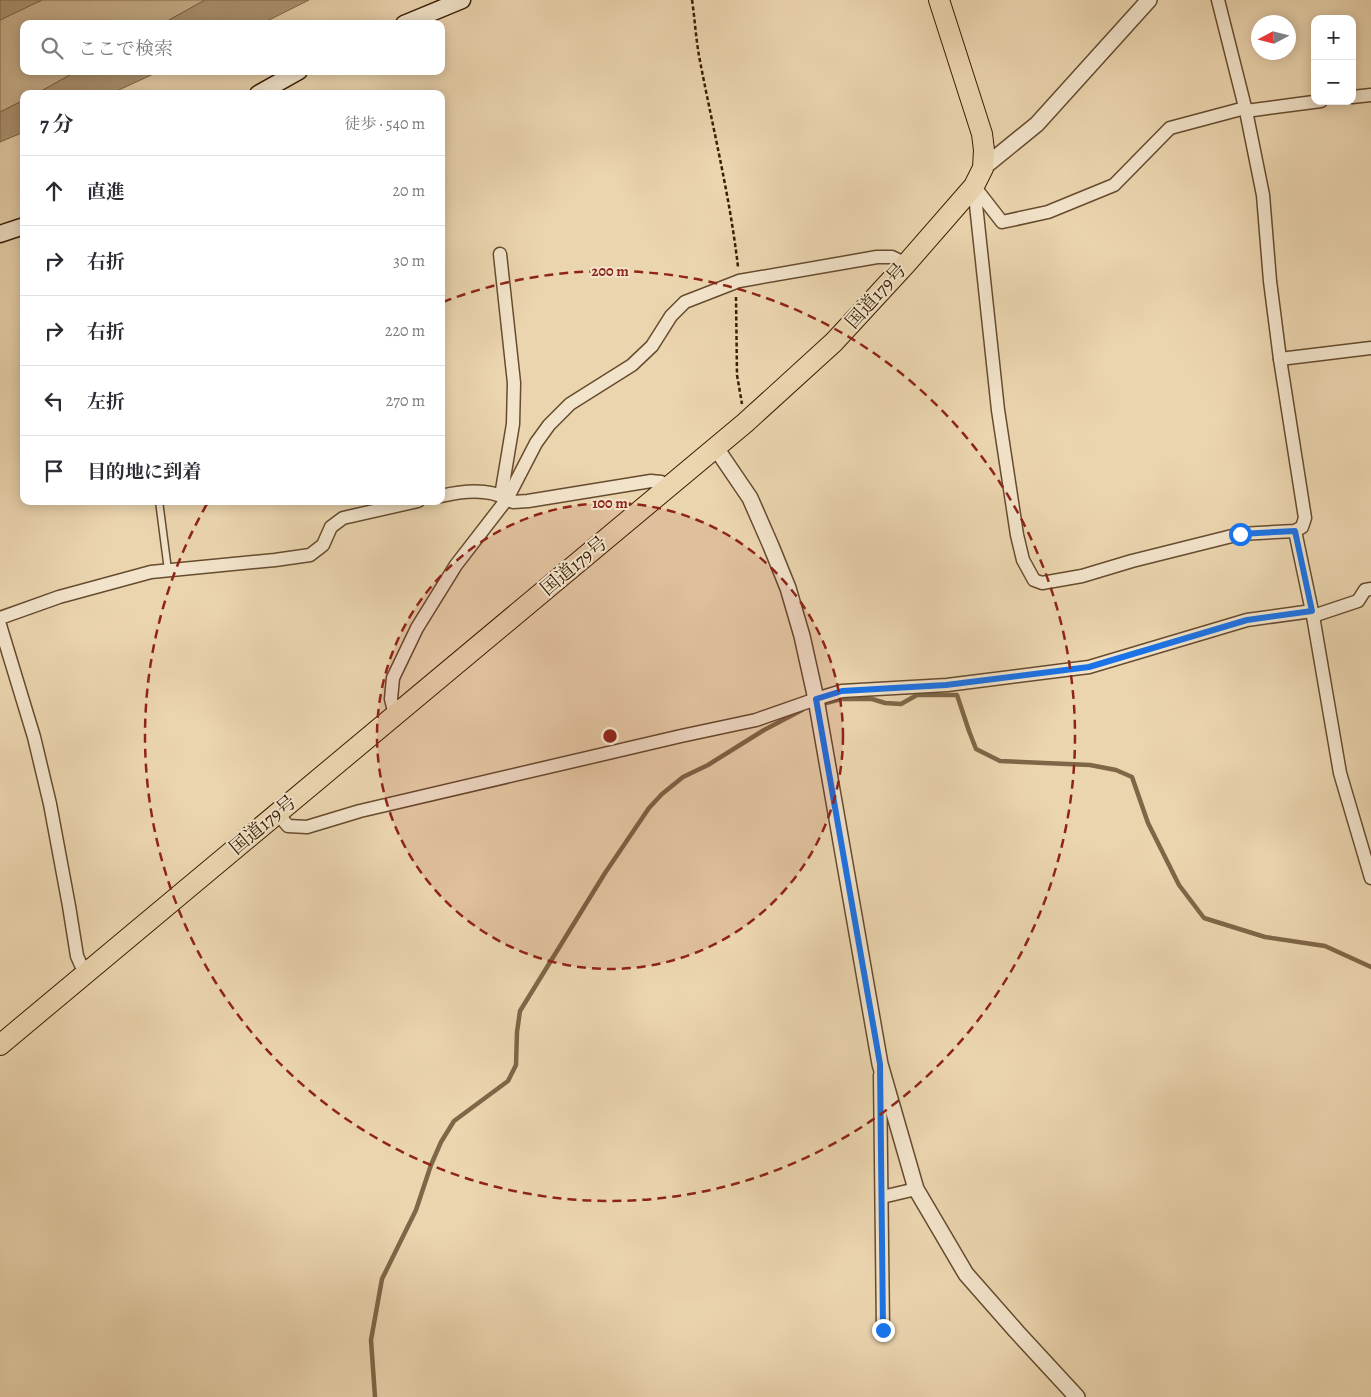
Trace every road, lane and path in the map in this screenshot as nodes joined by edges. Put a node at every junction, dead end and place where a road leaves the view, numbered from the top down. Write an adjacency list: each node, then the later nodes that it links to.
1 (462, 0): 6 (main road)
2 (692, 0): 18 (path)
3 (940, 0): 13 (highway)
4 (1149, 0): 13 (street)
5 (1218, 0): 12 (street)
6 (414, 20)
7 (292, 75): 8 (main road)
8 (265, 90)
9 (1371, 94): 10 (street)
10 (1356, 96)
11 (1311, 102): 12 (street)
12 (1245, 110): 13 (street); 20 (street)
13 (979, 177): 17 (highway, 国道179号); 28 (street)
14 (20, 227): 15 (main road)
15 (0, 234)
16 (500, 254): 25 (street)
17 (906, 264): 18 (street); 21 (highway, 国道179号)
18 (739, 281): 21 (path); 25 (street)
19 (1371, 348): 20 (street)
20 (1280, 359): 28 (street)
21 (745, 423): 22 (highway, 国道179号)
22 (716, 448): 23 (highway, 国道179号); 34 (street)
23 (669, 487): 25 (street); 35 (highway, 国道179号)
24 (445, 495): 25 (street)
25 (504, 498): 35 (street)
26 (160, 505): 29 (lane)
27 (400, 505): 29 (street)
28 (1295, 531): 31 (street)
29 (168, 570): 32 (street)
30 (1371, 589): 31 (street)
31 (1312, 614): 34 (street); 37 (street)
32 (0, 618)
33 (0, 625): 38 (street)
34 (817, 704): 36 (street); 40 (street)
35 (395, 715): 36 (highway, 国道179号)
36 (277, 813): 38 (highway, 国道179号)
37 (1371, 878)
38 (85, 974): 39 (highway, 国道179号)
39 (0, 1045)
40 (880, 1064): 41 (street); 42 (street)
41 (916, 1189): 42 (street); 44 (street)
42 (882, 1197): 43 (street)
43 (883, 1330)
44 (1077, 1397)

